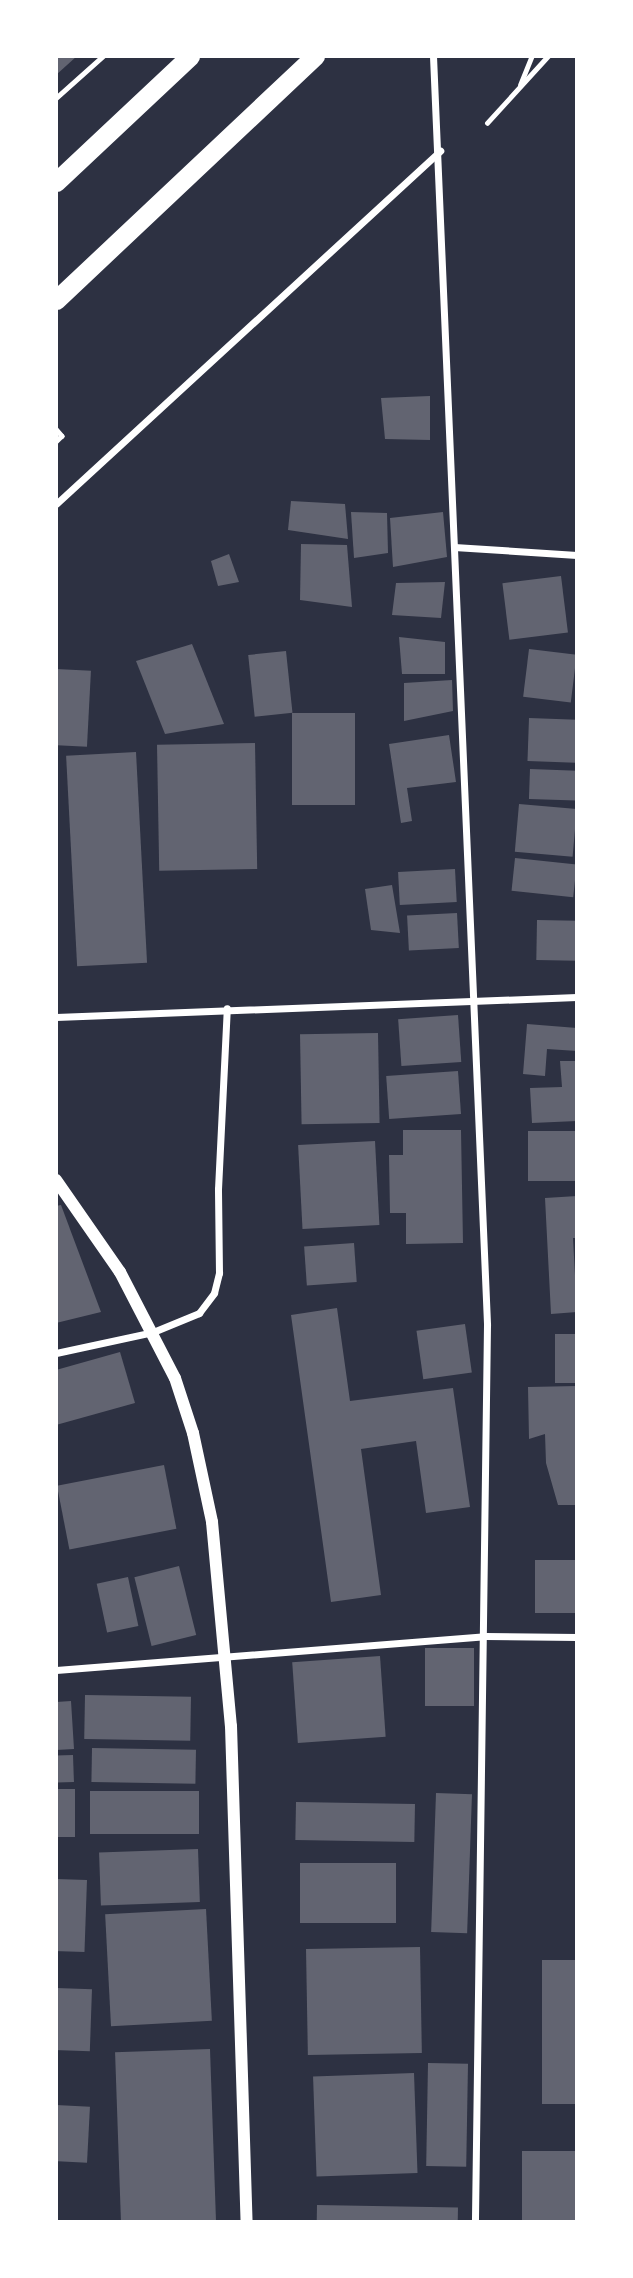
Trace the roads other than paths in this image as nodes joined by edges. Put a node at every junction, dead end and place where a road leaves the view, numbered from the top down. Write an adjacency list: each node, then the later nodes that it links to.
1 (190, 56): 5 (highway)
2 (315, 56): 6 (highway)
3 (433, 56): 4 (street)
4 (440, 151): 7 (street); 8 (street)
5 (56, 182)
6 (56, 300)
7 (56, 504)
8 (454, 547): 9 (street); 11 (street)
9 (577, 555)
10 (577, 997): 11 (street)
11 (476, 1000): 12 (street); 17 (street)
12 (227, 1008): 13 (street); 15 (street)
13 (56, 1017)
14 (56, 1180): 15 (street)
15 (153, 1332): 16 (street); 19 (street)
16 (56, 1353)
17 (485, 1636): 18 (street); 19 (street); 22 (street)
18 (577, 1637)
19 (226, 1656): 20 (street); 21 (street)
20 (56, 1670)
21 (247, 2222)
22 (475, 2222)

